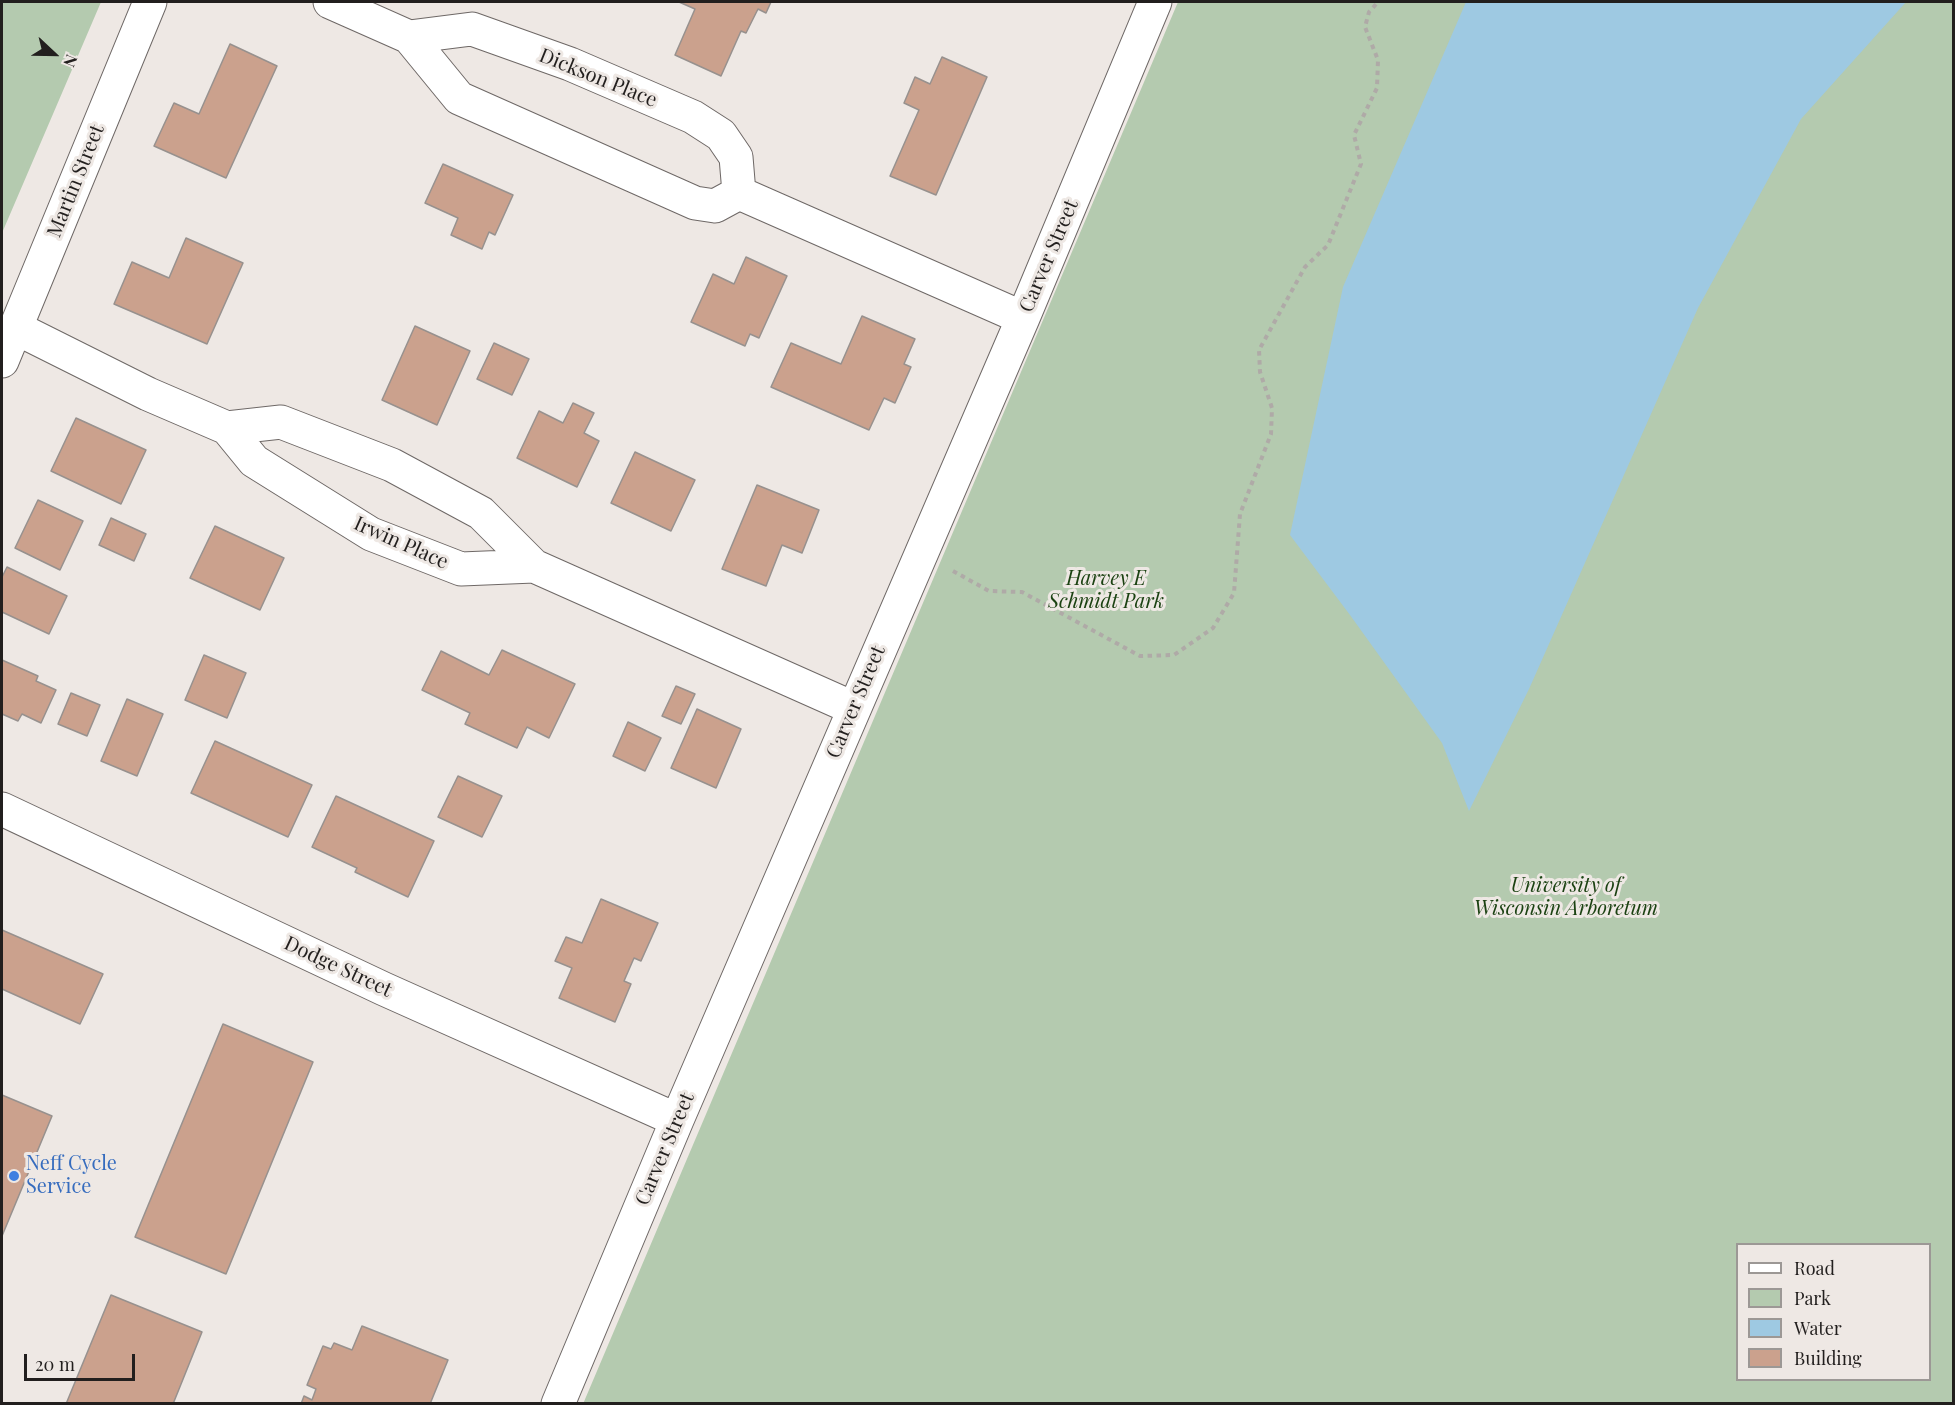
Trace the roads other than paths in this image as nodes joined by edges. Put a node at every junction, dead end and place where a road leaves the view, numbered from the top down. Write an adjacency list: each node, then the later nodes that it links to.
1 (150, 2): 7 (street, Martin Street)
2 (330, 2): 4 (street)
3 (1155, 2): 6 (street, Carver Street)
4 (409, 37): 5 (street); 5 (street, Dickson Place)
5 (739, 193): 6 (street)
6 (1023, 318): 11 (street, Carver Street)
7 (16, 328): 8 (street, Martin Street); 9 (street, Irwin Place)
8 (2, 361)
9 (227, 428): 10 (street, Irwin Place); 10 (street, Irwin Place)
10 (534, 566): 11 (street, Irwin Place)
11 (853, 708): 13 (street, Carver Street)
12 (2, 809): 13 (street, Dodge Street)
13 (677, 1120): 14 (street, Carver Street)
14 (558, 1404)

